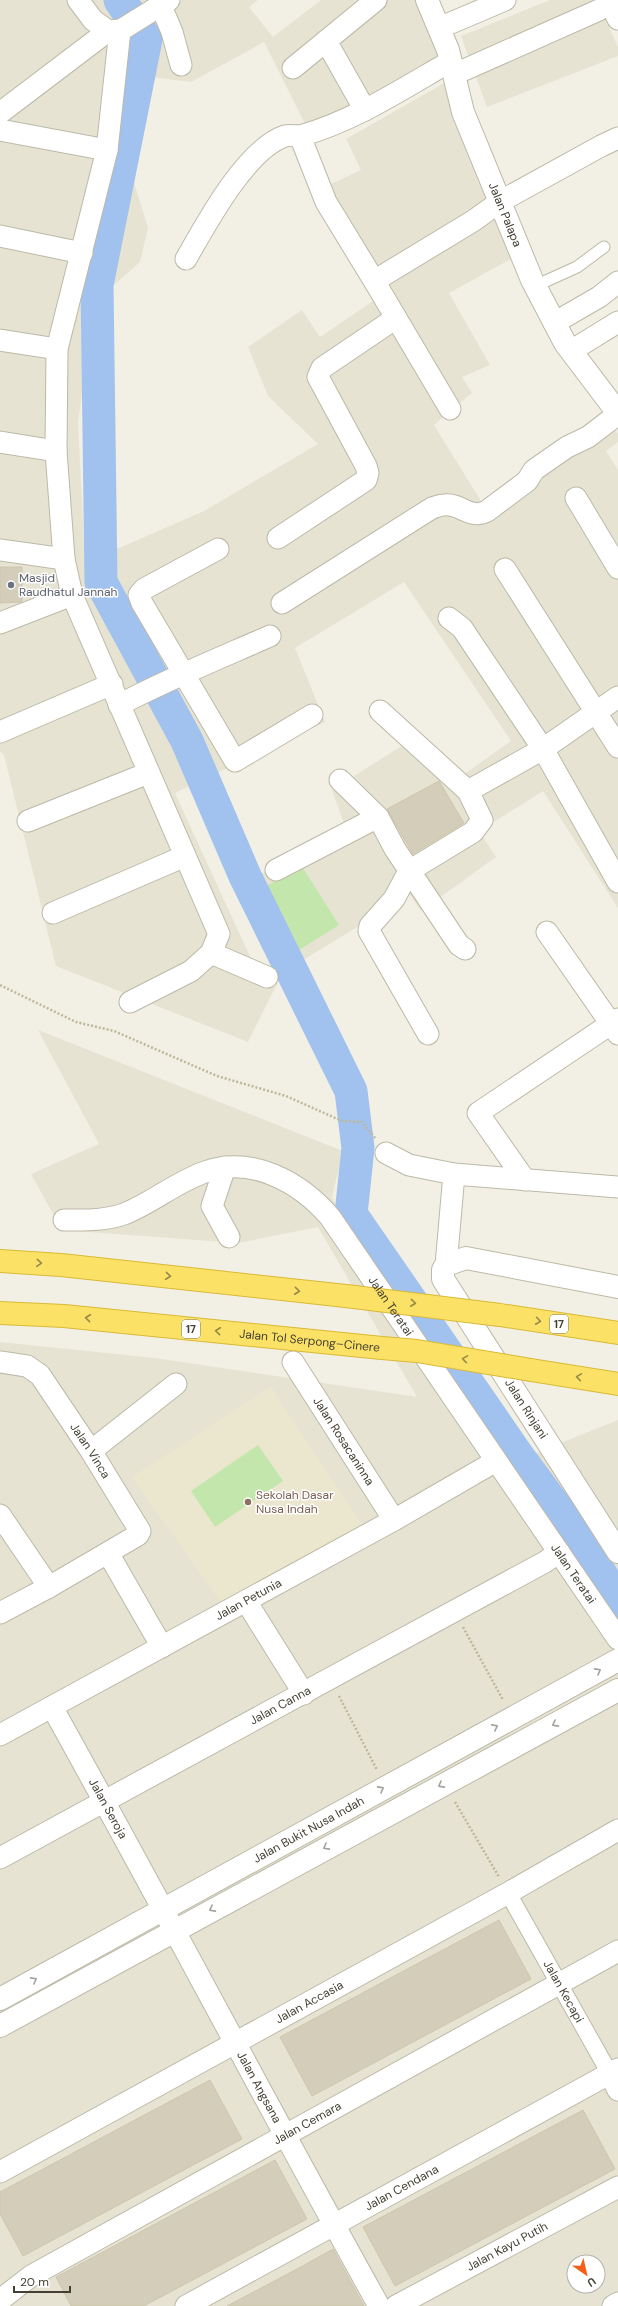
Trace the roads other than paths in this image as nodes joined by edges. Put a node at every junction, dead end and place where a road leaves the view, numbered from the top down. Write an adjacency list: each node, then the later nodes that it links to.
1 (78, 0): 9 (street)
2 (376, 0): 10 (street)
3 (427, 0): 8 (street, Jalan Palapa)
4 (505, 0): 8 (street)
5 (162, 5): 9 (street); 11 (street)
6 (605, 5): 7 (street); 12 (street)
7 (618, 19)
8 (439, 28): 12 (street, Jalan Palapa)
9 (117, 30): 15 (street); 19 (street)
10 (326, 41): 13 (street); 14 (street)
11 (181, 65)
12 (453, 67): 14 (street); 20 (street, Jalan Palapa)
13 (293, 68)
14 (365, 110): 17 (street)
15 (0, 113)
16 (0, 130): 19 (street)
17 (300, 136): 24 (street); 26 (street)
18 (618, 138): 20 (street)
19 (107, 150): 23 (street)
20 (501, 201): 26 (street); 27 (street, Jalan Palapa)
21 (0, 236): 23 (street)
22 (604, 247): 27 (lane)
23 (82, 253): 32 (street)
24 (186, 259)
25 (618, 282): 30 (street)
26 (376, 284): 28 (street)
27 (535, 286): 30 (street, Jalan Palapa)
28 (396, 318): 34 (street); 39 (street)
29 (618, 322): 33 (street)
30 (554, 323): 33 (street, Jalan Palapa)
31 (0, 340): 32 (street)
32 (57, 349): 37 (street)
33 (571, 351): 35 (street, Jalan Palapa)
34 (450, 409)
35 (618, 414): 46 (street)
36 (0, 442): 37 (street)
37 (56, 451): 42 (street)
38 (576, 498): 43 (street)
39 (278, 538)
40 (218, 549): 50 (street)
41 (0, 550): 42 (street)
42 (64, 559): 45 (street)
43 (618, 568)
44 (505, 569): 55 (street)
45 (72, 595): 48 (street); 51 (street)
46 (282, 603)
47 (449, 618): 59 (street)
48 (0, 623)
49 (270, 636): 50 (street)
50 (173, 678): 53 (street); 56 (street)
51 (112, 684): 53 (street); 57 (street)
52 (618, 697): 55 (street)
53 (128, 700): 60 (street)
54 (380, 711): 62 (street)
55 (595, 712): 58 (street); 59 (street)
56 (312, 715)
57 (0, 732)
58 (618, 747)
59 (543, 749): 62 (street); 68 (street)
60 (148, 773): 64 (street); 65 (street)
61 (340, 780): 63 (street)
62 (468, 791): 67 (street)
63 (378, 817): 66 (street); 67 (street)
64 (28, 821)
65 (184, 856): 69 (street); 72 (street)
66 (276, 870)
67 (409, 871): 71 (street); 76 (street)
68 (618, 882)
69 (53, 913)
70 (547, 932): 75 (street)
71 (465, 949)
72 (211, 953): 73 (street); 74 (street)
73 (267, 977)
74 (130, 1002)
75 (616, 1026): 80 (street)
76 (428, 1034)
77 (386, 1153): 79 (street)
78 (225, 1167): 82 (street, Jalan Teratai); 83 (street); 94 (street, Jalan Teratai)
79 (454, 1174): 80 (street); 85 (street)
80 (525, 1180): 81 (street)
81 (618, 1187)
82 (64, 1220)
83 (229, 1237)
84 (0, 1261): 88 (highway, 17, one-way to 88, bridge)
85 (446, 1265): 86 (street); 98 (street, Jalan Rinjani)
86 (618, 1287)
87 (0, 1313): 92 (highway, Jalan Tol Serpong–Cinere / 17, one-way to 87, bridge)
88 (618, 1333)
89 (0, 1362): 93 (street, Jalan Vinca)
90 (294, 1362): 96 (street, Jalan Rosacaninna)
91 (176, 1384): 93 (street)
92 (618, 1384)
93 (91, 1451): 99 (street, Jalan Vinca)
94 (496, 1461): 96 (street, Jalan Petunia); 97 (street, Jalan Teratai)
95 (0, 1515): 100 (street)
96 (394, 1520): 101 (street, Jalan Petunia)
97 (559, 1552): 103 (street, Jalan Teratai); 107 (street, Jalan Canna)
98 (618, 1552)
99 (108, 1553): 100 (street); 104 (street)
100 (49, 1587): 102 (street)
101 (246, 1601): 104 (street, Jalan Petunia); 107 (street)
102 (0, 1613)
103 (618, 1639)
104 (162, 1647): 108 (street, Jalan Petunia)
105 (618, 1660): 114 (street, Jalan Bukit Nusa Indah, one-way to 105)
106 (618, 1690): 115 (street, Jalan Bukit Nusa Indah, one-way to 115)
107 (304, 1694): 110 (street, Jalan Canna)
108 (52, 1707): 109 (street, Jalan Petunia); 110 (street, Jalan Seroja)
109 (0, 1735)
110 (105, 1801): 112 (street, Jalan Canna); 114 (street, Jalan Seroja)
111 (618, 1830): 113 (street, Jalan Accasia)
112 (0, 1858)
113 (508, 1893): 117 (street, Jalan Kecapi); 120 (street, Jalan Accasia)
114 (165, 1909): 115 (street, Jalan Angsana); 118 (street, Jalan Bukit Nusa Indah, one-way to 114)
115 (175, 1930): 119 (street, Jalan Bukit Nusa Indah); 120 (street, Jalan Angsana)
116 (618, 1951): 117 (street, Jalan Cemara)
117 (558, 1984): 121 (street, Jalan Kecapi); 122 (street, Jalan Cemara)
118 (0, 1999)
119 (0, 2026)
120 (235, 2044): 122 (street, Jalan Angsana); 123 (street, Jalan Accasia)
121 (615, 2078): 125 (street, Jalan Cendana)
122 (285, 2136): 125 (street, Jalan Angsana); 126 (street, Jalan Cemara)
123 (0, 2172)
124 (618, 2187): 130 (street, Jalan Kayu Putih)
125 (333, 2224): 128 (street, Jalan Cendana); 129 (street, Jalan Angsana)
126 (0, 2300)
127 (618, 2303): 131 (street)
128 (186, 2306)
129 (378, 2306)
130 (396, 2306)
131 (613, 2306)

